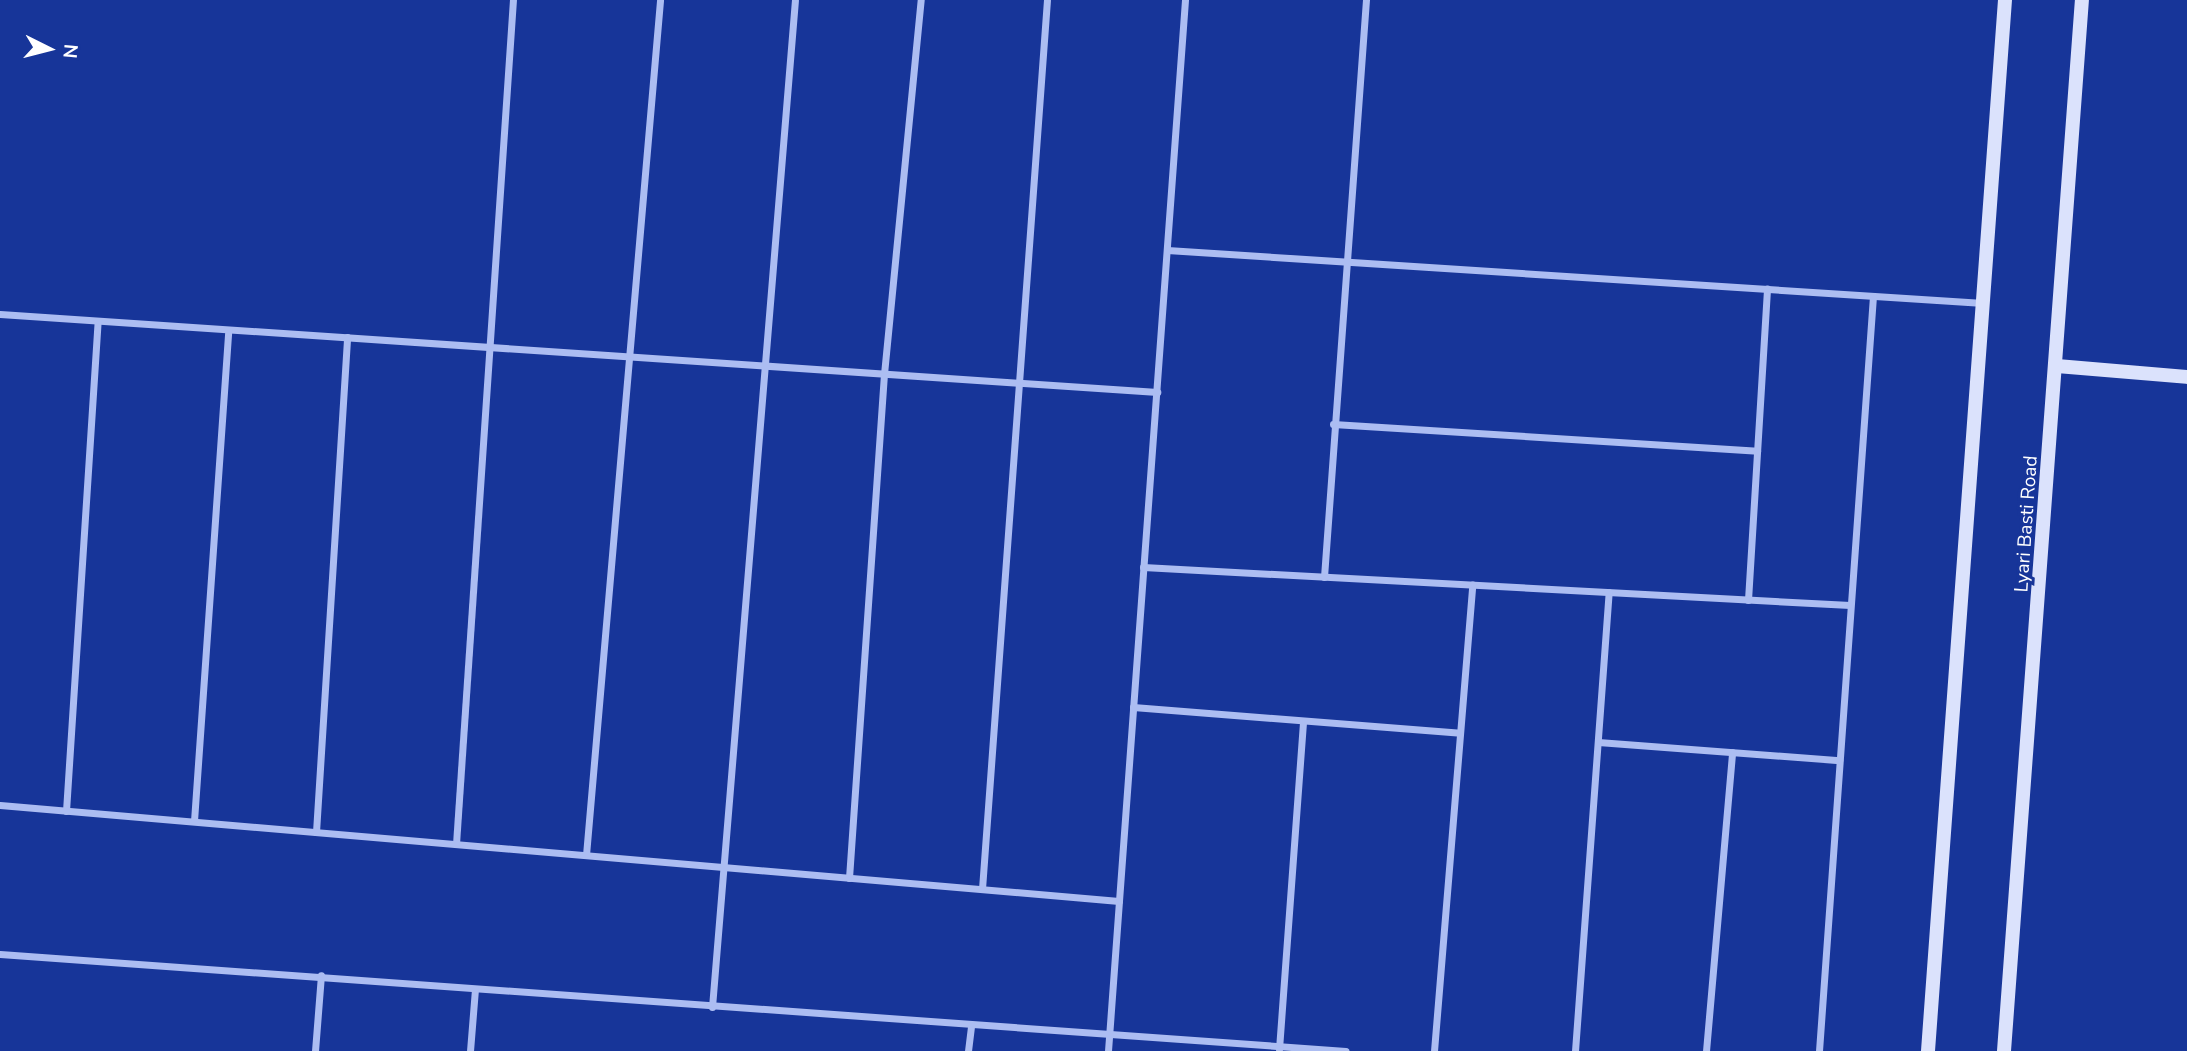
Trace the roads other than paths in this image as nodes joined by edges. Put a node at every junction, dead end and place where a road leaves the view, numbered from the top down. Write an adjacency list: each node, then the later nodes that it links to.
1 (513, 0): 19 (street)
2 (660, 0): 20 (street)
3 (795, 0): 21 (street)
4 (921, 0): 23 (street)
5 (1047, 0): 25 (street)
6 (1185, 0): 10 (street)
7 (1366, 0): 11 (street)
8 (2005, 0): 14 (main road)
9 (2082, 0): 22 (main road, Lyari Basti Road)
10 (1167, 250): 11 (street); 26 (street)
11 (1343, 261): 12 (street); 27 (street)
12 (1767, 289): 13 (street); 28 (street)
13 (1873, 296): 14 (street); 34 (street)
14 (1983, 303): 67 (main road)
15 (0, 314): 16 (street)
16 (98, 321): 17 (street); 42 (street)
17 (228, 330): 18 (street); 43 (street)
18 (347, 337): 19 (street); 44 (street)
19 (487, 347): 20 (street); 45 (street)
20 (629, 357): 21 (street); 46 (street)
21 (765, 366): 23 (street); 47 (street)
22 (2057, 366): 24 (main road); 68 (main road, Lyari Basti Road)
23 (884, 374): 25 (street); 48 (street)
24 (2187, 377)
25 (1020, 383): 26 (street); 49 (street)
26 (1157, 392): 29 (street)
27 (1334, 424): 28 (street); 30 (street)
28 (1757, 451): 33 (street)
29 (1143, 568): 30 (street); 35 (street)
30 (1324, 577): 31 (street)
31 (1472, 585): 32 (street); 37 (street)
32 (1609, 592): 33 (street); 38 (street)
33 (1748, 600): 34 (street)
34 (1850, 605): 40 (street)
35 (1133, 708): 36 (street); 50 (street)
36 (1303, 721): 37 (street); 57 (street)
37 (1460, 733): 63 (street)
38 (1598, 742): 39 (street); 64 (street)
39 (1732, 752): 40 (street); 65 (street)
40 (1839, 760): 66 (street)
41 (0, 805): 42 (street)
42 (66, 811): 43 (street)
43 (194, 821): 44 (street)
44 (316, 832): 45 (street)
45 (456, 844): 46 (street)
46 (586, 855): 47 (street)
47 (724, 867): 48 (street); 54 (street)
48 (849, 878): 49 (street)
49 (982, 889): 50 (street)
50 (1119, 901): 56 (street)
51 (0, 954): 52 (street)
52 (321, 975): 53 (street); 58 (street)
53 (475, 989): 54 (street); 59 (street)
54 (712, 1007): 55 (street)
55 (971, 1025): 56 (street); 60 (street)
56 (1109, 1035): 57 (street); 61 (street)
57 (1279, 1049): 62 (street)
58 (316, 1051)
59 (470, 1051)
60 (968, 1051)
61 (1108, 1051)
62 (1346, 1051)
63 (1434, 1051)
64 (1575, 1051)
65 (1706, 1051)
66 (1819, 1051)
67 (1928, 1051)
68 (2004, 1051)

